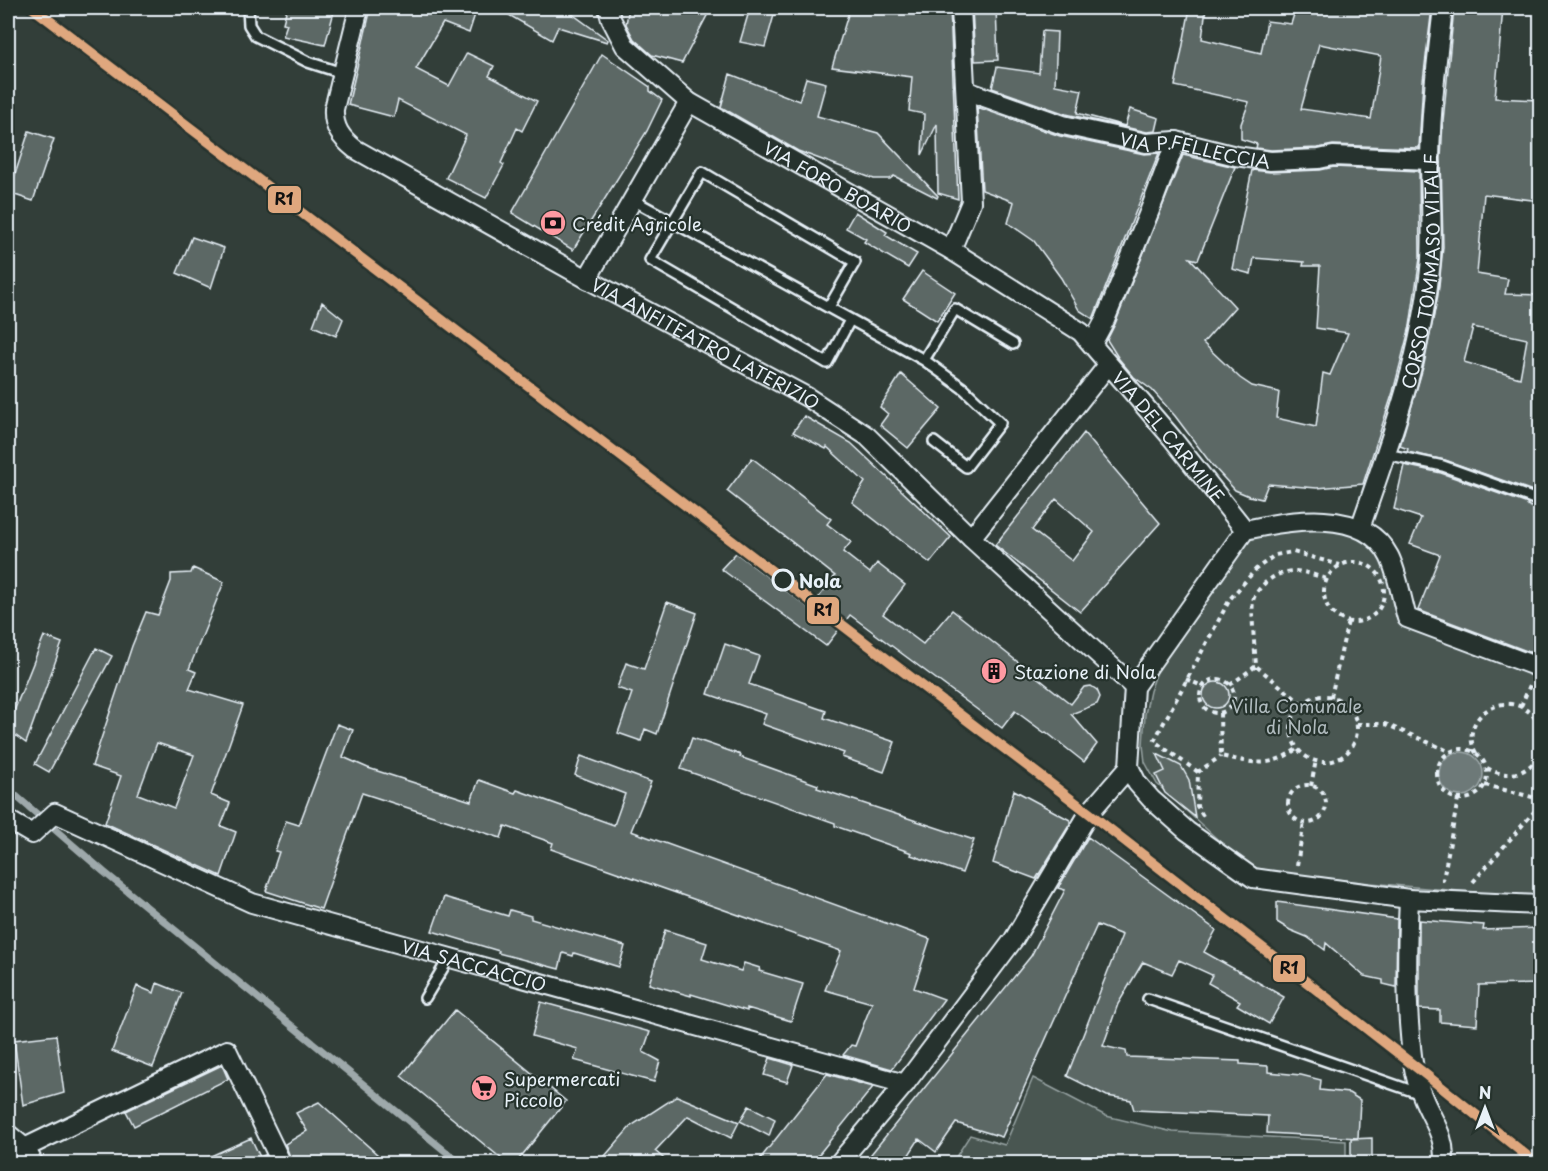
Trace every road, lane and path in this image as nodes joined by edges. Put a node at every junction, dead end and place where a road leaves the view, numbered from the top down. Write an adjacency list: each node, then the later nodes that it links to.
1 (248, 8): 6 (lane)
2 (359, 8): 6 (street, VIA ANFITEATRO LATERIZIO)
3 (608, 8): 8 (street, VIA FORO BOARIO)
4 (961, 8): 7 (street)
5 (1443, 8): 10 (street, CORSO TOMMASO VITALE)
6 (342, 74): 14 (street, VIA ANFITEATRO LATERIZIO)
7 (967, 91): 9 (street, VIA P.FELLECCIA); 13 (street)
8 (689, 102): 11 (street); 13 (street, VIA FORO BOARIO)
9 (1176, 141): 10 (street, VIA P.FELLECCIA); 18 (street)
10 (1430, 160): 22 (street, CORSO TOMMASO VITALE)
11 (633, 200): 12 (lane); 14 (street)
12 (673, 221): 15 (lane); 15 (lane); 16 (lane)
13 (951, 250): 18 (street, VIA FORO BOARIO)
14 (587, 279): 26 (street, VIA ANFITEATRO LATERIZIO)
15 (829, 307): 16 (lane)
16 (850, 320): 19 (lane)
17 (1013, 344): 19 (lane)
18 (1092, 344): 20 (street, VIA DEL CARMINE)
19 (924, 360): 21 (lane)
20 (1108, 365): 25 (street, VIA DEL CARMINE); 26 (street)
21 (934, 442)
22 (1386, 454): 23 (lane); 24 (street, CORSO TOMMASO VITALE)
23 (1540, 501)
24 (1360, 528): 25 (street); 31 (street)
25 (1245, 530): 35 (street)
26 (971, 538): 35 (street, VIA ANFITEATRO LATERIZIO)
27 (1340, 565): 28 (path); 29 (path); 32 (path)
28 (1327, 579): 29 (path); 30 (path)
29 (1348, 621): 36 (path)
30 (1256, 666): 33 (path); 37 (path)
31 (1537, 674): 38 (path)
32 (1186, 679): 34 (path); 50 (path)
33 (1230, 685): 34 (path); 39 (path)
34 (1202, 686): 39 (path)
35 (1134, 687): 48 (street)
36 (1331, 697): 37 (path); 40 (path)
37 (1302, 704): 42 (path)
38 (1521, 706): 41 (path); 45 (path)
39 (1220, 713): 46 (path)
40 (1357, 724): 43 (path); 47 (path)
41 (1540, 725)
42 (1298, 748): 46 (path); 47 (path)
43 (1451, 752): 45 (path); 53 (path)
44 (1540, 753): 49 (path)
45 (1476, 754): 49 (path)
46 (1221, 756): 50 (path)
47 (1316, 760): 52 (path)
48 (1129, 767): 64 (street); 69 (street)
49 (1486, 768): 51 (path)
50 (1198, 772): 58 (path)
51 (1485, 785): 53 (path); 54 (path)
52 (1311, 786): 57 (path); 57 (path)
53 (1458, 799): 62 (path)
54 (1540, 799)
55 (1540, 805): 63 (path)
56 (8, 820): 66 (street, VIA SACCACCIO)
57 (1304, 822): 60 (path)
58 (1210, 823)
59 (1288, 864): 60 (path)
60 (1297, 866): 61 (path)
61 (1308, 867)
62 (1432, 879)
63 (1473, 882)
64 (1409, 899): 65 (street); 70 (street)
65 (1540, 905)
66 (449, 958): 67 (lane); 69 (street, VIA SACCACCIO)
67 (425, 998)
68 (1148, 999): 70 (lane)
69 (905, 1084): 75 (street)
70 (1421, 1094): 76 (street)
71 (8, 1134): 73 (street)
72 (8, 1156): 73 (street)
73 (30, 1156): 74 (street)
74 (282, 1164)
75 (837, 1164)
76 (1443, 1164)

